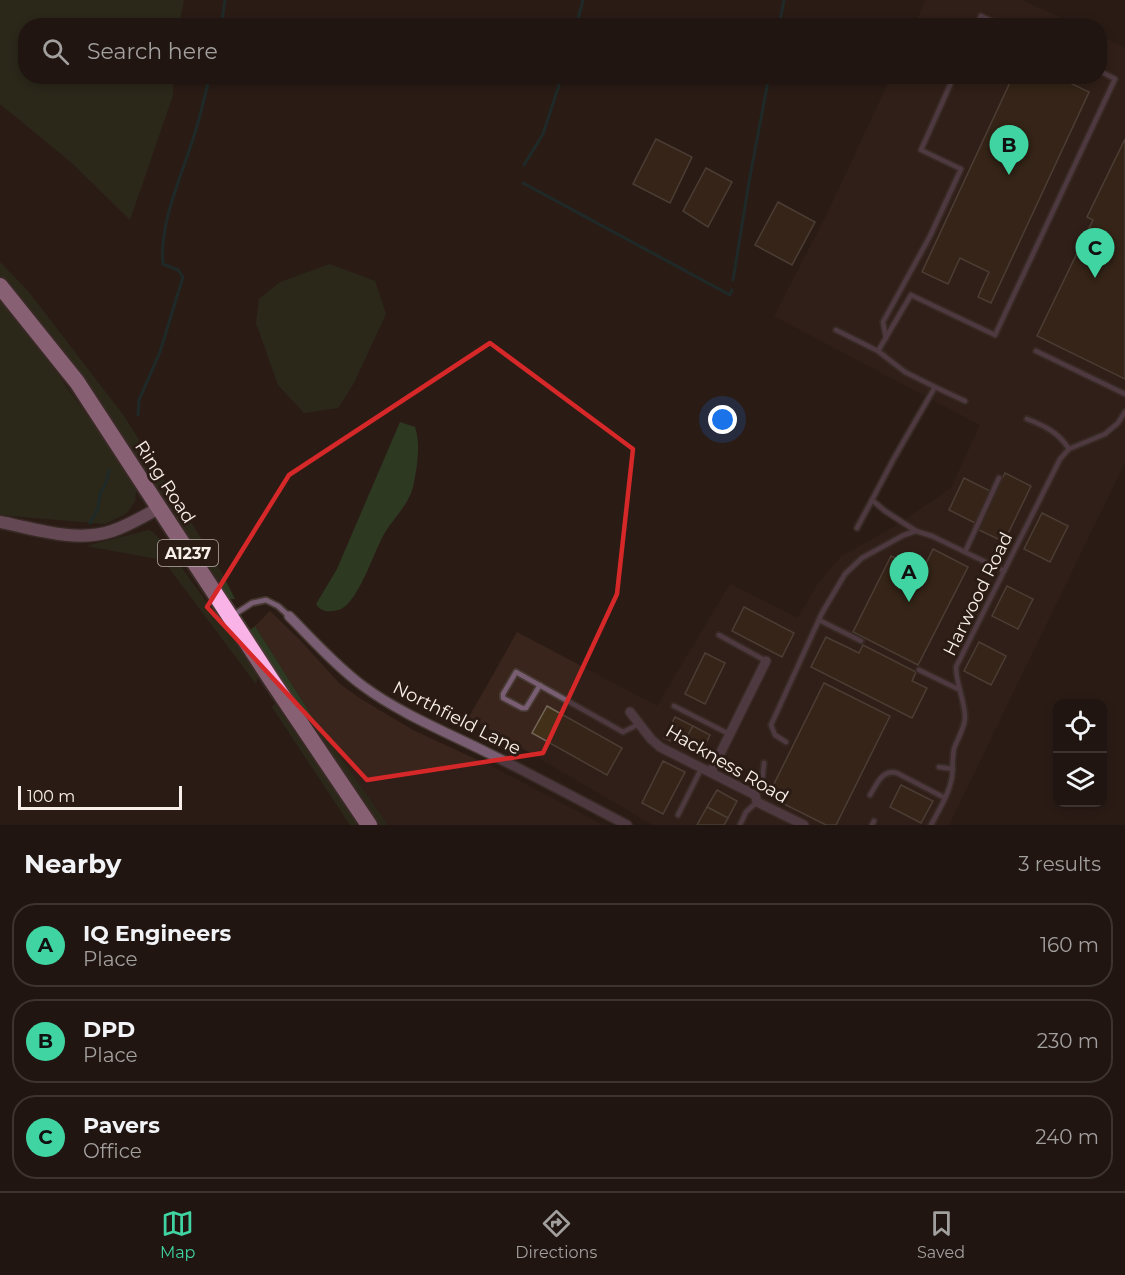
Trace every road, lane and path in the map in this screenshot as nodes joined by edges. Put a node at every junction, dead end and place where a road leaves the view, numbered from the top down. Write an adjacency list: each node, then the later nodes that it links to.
1 (1107, 75): 5 (lane)
2 (950, 84): 5 (lane)
3 (0, 286): 16 (highway, Ring Road / A1237)
4 (836, 330): 6 (lane)
5 (886, 338): 6 (lane)
6 (878, 351): 8 (lane)
7 (1036, 351): 9 (lane)
8 (935, 387): 10 (lane); 15 (lane)
9 (1125, 394)
10 (964, 401)
11 (1125, 412): 13 (lane)
12 (1027, 419): 13 (lane)
13 (1069, 449): 21 (lane, Harwood Road)
14 (999, 478): 20 (lane)
15 (872, 500): 18 (lane); 19 (lane)
16 (159, 508): 17 (street); 23 (highway, Ring Road / A1237)
17 (0, 522)
18 (857, 528)
19 (916, 531): 20 (lane); 24 (lane)
20 (965, 552): 21 (lane)
21 (1004, 572): 30 (lane, Harwood Road)
22 (289, 616): 23 (lane); 46 (street, Northfield Lane)
23 (230, 618): 45 (highway, Ring Road / A1237)
24 (819, 620): 26 (lane); 35 (lane)
25 (719, 635): 27 (lane)
26 (861, 640)
27 (766, 661): 34 (street)
28 (919, 670): 30 (lane)
29 (540, 685): 29 (lane); 33 (lane, Hackness Road)
30 (960, 690): 38 (lane, Harwood Road)
31 (674, 706): 34 (lane)
32 (630, 711): 33 (street, Hackness Road)
33 (639, 724): 39 (street, Hackness Road)
34 (729, 734): 39 (street)
35 (786, 742)
36 (764, 764): 41 (lane)
37 (939, 767): 38 (lane)
38 (953, 769): 42 (lane, Harwood Road)
39 (706, 770): 41 (street, Hackness Road); 43 (lane)
40 (870, 795): 42 (lane)
41 (756, 798): 44 (street, Hackness Road); 47 (lane)
42 (945, 798): 49 (lane, Harwood Road)
43 (678, 815)
44 (791, 822): 48 (street, Hackness Road)
45 (369, 825)
46 (627, 825)
47 (740, 825)
48 (804, 825)
49 (931, 825)

